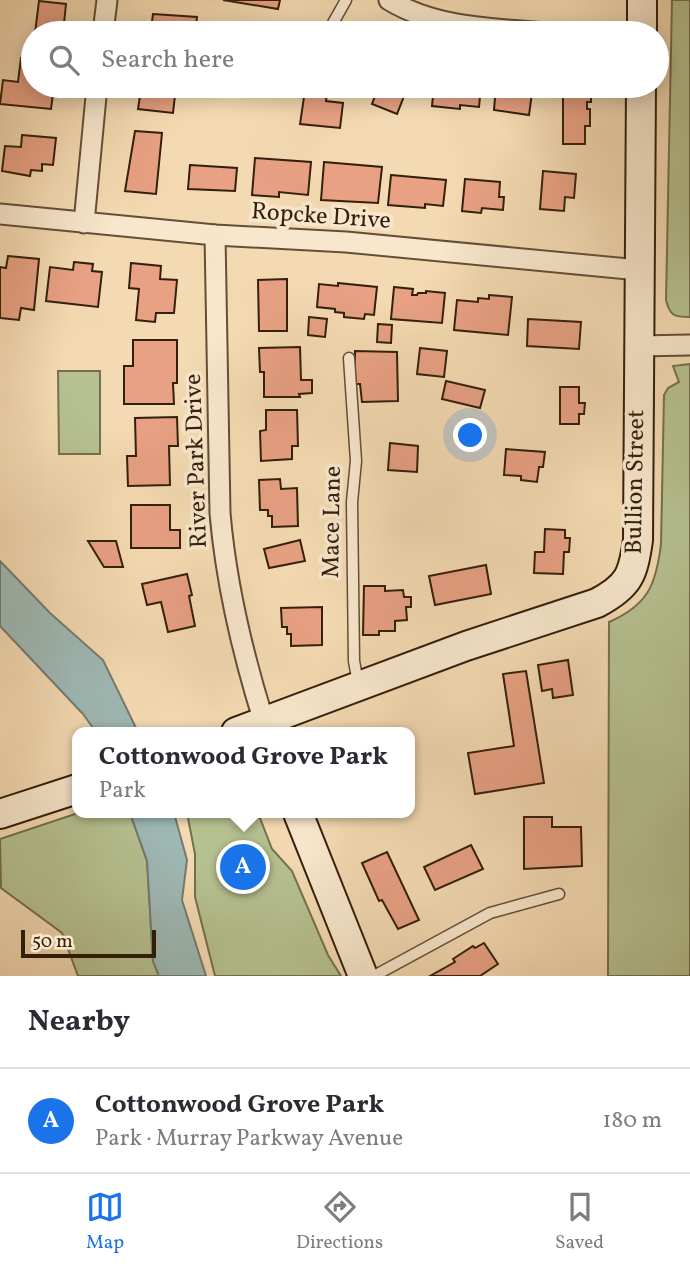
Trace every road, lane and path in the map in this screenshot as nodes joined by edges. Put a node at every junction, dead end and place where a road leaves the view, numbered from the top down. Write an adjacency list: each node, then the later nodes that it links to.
1 (107, 0): 5 (street)
2 (346, 0): 6 (lane)
3 (389, 0): 7 (street)
4 (642, 0): 8 (street)
5 (104, 21)
6 (334, 21)
7 (444, 21)
8 (642, 21)
9 (96, 98): 12 (street)
10 (641, 98): 14 (street, Bullion Street)
11 (0, 215): 12 (street, Ropcke Drive)
12 (84, 223): 13 (street, Ropcke Drive)
13 (215, 235): 14 (street, Ropcke Drive); 19 (street, River Park Drive)
14 (639, 270): 16 (street, Bullion Street)
15 (690, 345): 16 (street)
16 (638, 346): 18 (street, Bullion Street)
17 (349, 358): 18 (lane, Mace Lane)
18 (359, 687): 19 (street, Bullion Street)
19 (266, 727)
20 (72, 791): 21 (street)
21 (0, 814)
22 (300, 818): 24 (street)
23 (559, 894): 25 (lane)
24 (363, 976)
25 (374, 976)

